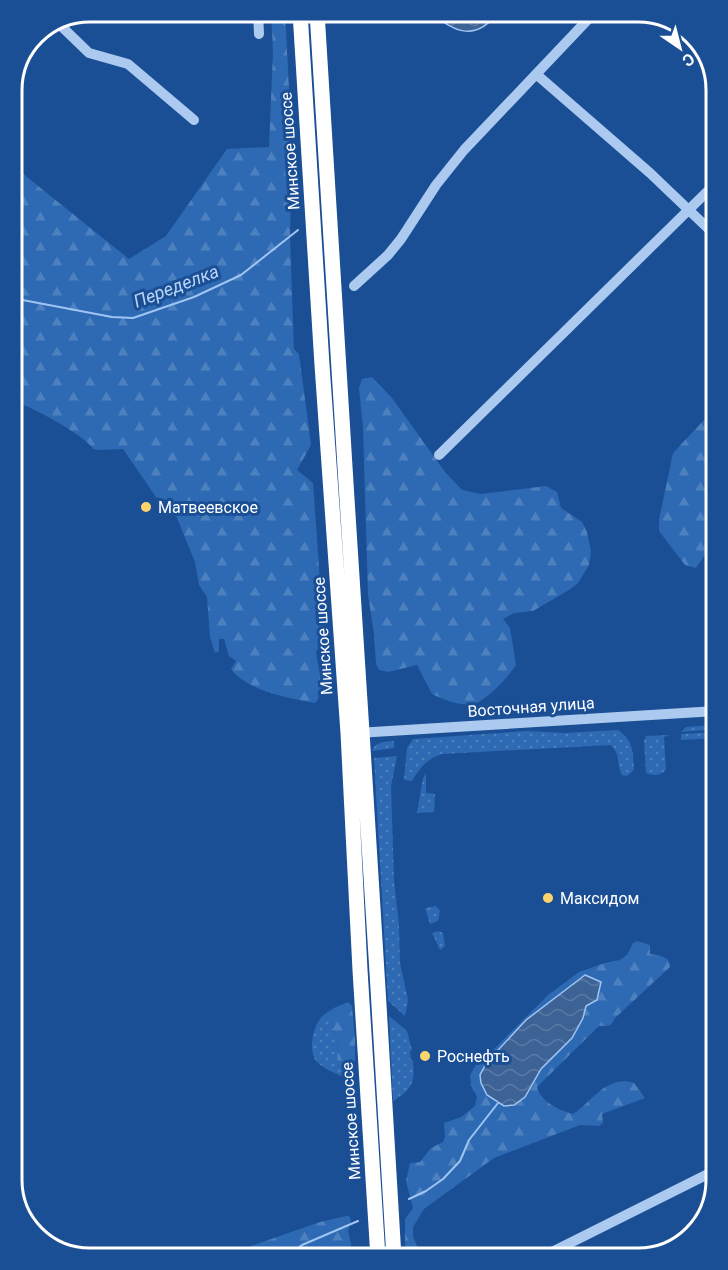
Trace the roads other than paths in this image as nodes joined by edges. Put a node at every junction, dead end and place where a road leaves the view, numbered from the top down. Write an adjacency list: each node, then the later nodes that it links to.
1 (258, 22): 6 (street)
2 (301, 22): 15 (highway, Минское шоссе)
3 (318, 22): 15 (highway, Минское шоссе)
4 (585, 23): 7 (street)
5 (64, 29): 8 (street)
6 (259, 34)
7 (536, 74): 10 (street); 12 (street)
8 (194, 120)
9 (705, 194): 10 (street)
10 (688, 210): 11 (street); 13 (street)
11 (705, 226)
12 (354, 286)
13 (439, 455)
14 (705, 712): 15 (street, Восточная улица)
15 (355, 733): 17 (highway, Минское шоссе); 18 (highway, Минское шоссе)
16 (705, 1176): 19 (street)
17 (377, 1248)
18 (393, 1248)
19 (560, 1248)

